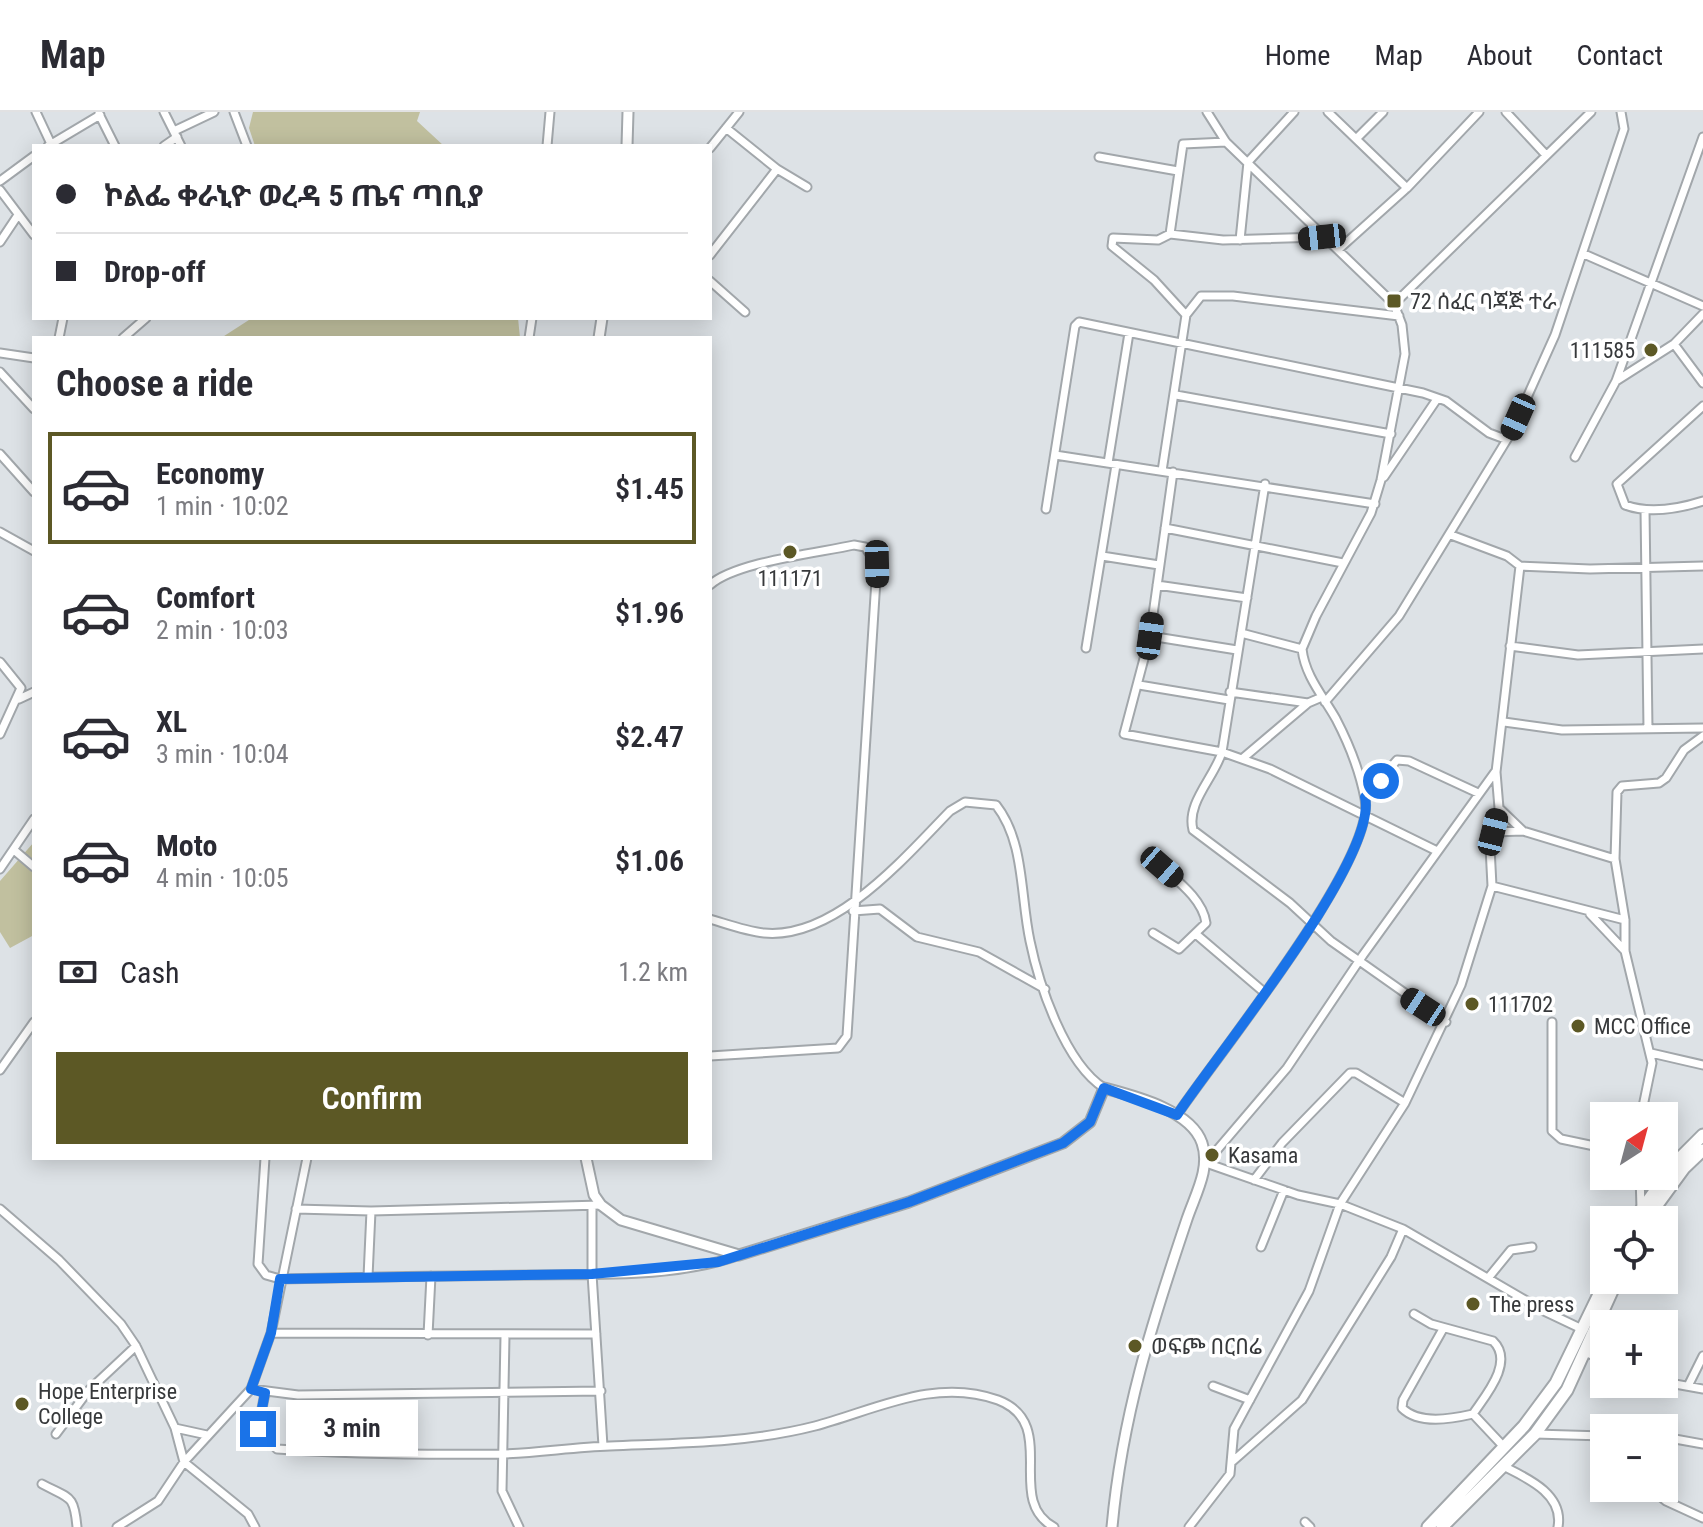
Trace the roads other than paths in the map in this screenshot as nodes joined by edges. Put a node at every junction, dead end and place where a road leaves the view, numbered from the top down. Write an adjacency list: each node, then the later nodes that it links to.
1 (36, 112): 22 (street)
2 (164, 112): 18 (street)
3 (214, 112): 18 (street)
4 (234, 112): 27 (street)
5 (550, 112): 28 (street)
6 (628, 112): 29 (street)
7 (739, 112): 17 (street)
8 (1207, 112): 21 (street)
9 (1294, 112): 34 (street)
10 (1328, 112): 20 (street)
11 (1383, 112): 20 (street)
12 (1479, 112): 39 (street)
13 (1506, 112): 31 (street)
14 (1591, 112): 31 (street)
15 (1621, 112): 49 (street)
16 (99, 114): 23 (street); 24 (street)
17 (726, 128): 30 (street); 35 (street)
18 (175, 134): 25 (street); 26 (street)
19 (1703, 137): 51 (street)
20 (1357, 138): 39 (street)
21 (1226, 142): 34 (street); 36 (street)
22 (50, 144)
23 (52, 144)
24 (114, 144)
25 (166, 144)
26 (180, 144)
27 (246, 144)
28 (547, 144)
29 (627, 144)
30 (712, 146)
31 (1546, 155): 52 (street)
32 (32, 157): 37 (street)
33 (1099, 157): 36 (street)
34 (1248, 162): 44 (street); 45 (street)
35 (777, 169): 38 (street); 48 (street)
36 (1178, 171): 43 (street)
37 (0, 181)
38 (807, 187)
39 (1407, 188): 47 (street)
40 (0, 190): 41 (street)
41 (18, 215): 42 (street); 46 (street)
42 (32, 232)
43 (1170, 234): 45 (street); 56 (street)
44 (1322, 237): 45 (street); 47 (street)
45 (1240, 240)
46 (0, 242)
47 (1338, 250): 52 (street)
48 (712, 252)
49 (1584, 254): 51 (street); 76 (street)
50 (712, 283): 54 (street)
51 (1649, 283): 53 (street); 68 (street)
52 (1394, 304): 57 (street)
53 (1703, 306)
54 (745, 312)
55 (1703, 314): 64 (street)
56 (1186, 315): 57 (street); 63 (street)
57 (1399, 316): 70 (street)
58 (144, 320): 59 (street)
59 (132, 330): 61 (street); 62 (street)
60 (1129, 333): 63 (street); 78 (street); 80 (street)
61 (125, 336)
62 (137, 336)
63 (1183, 343): 70 (street); 71 (street)
64 (1674, 344): 68 (street); 69 (street)
65 (0, 353): 66 (street)
66 (32, 358)
67 (0, 372): 74 (street)
68 (1616, 381): 79 (street)
69 (1703, 383)
70 (1399, 389): 72 (street); 75 (street)
71 (1176, 395): 75 (street); 81 (street)
72 (1437, 399): 76 (street); 83 (street)
73 (1703, 406): 89 (street)
74 (32, 407)
75 (1391, 434): 83 (street)
76 (1505, 439): 92 (street)
77 (0, 454): 85 (street)
78 (1055, 455): 80 (street); 88 (street)
79 (1575, 457)
80 (1112, 464): 81 (street); 95 (street)
81 (1162, 471): 82 (street)
82 (1173, 472): 84 (street); 90 (street)
83 (1381, 480): 87 (street)
84 (1265, 484): 87 (street); 93 (street)
85 (32, 490)
86 (1703, 501): 89 (street)
87 (1375, 504): 96 (street)
88 (1046, 509)
89 (1645, 510): 100 (street)
90 (1165, 528): 93 (street); 97 (street)
91 (0, 532): 94 (street)
92 (1451, 535): 98 (street); 117 (street)
93 (1254, 544): 96 (street); 103 (street)
94 (32, 550)
95 (1102, 556): 97 (street); 107 (street)
96 (1343, 563): 108 (street)
97 (1159, 565): 102 (street)
98 (1520, 566): 100 (street); 106 (street)
99 (1703, 566): 100 (street)
100 (1647, 569): 111 (street)
101 (712, 583): 141 (street)
102 (1157, 585): 103 (street); 105 (street)
103 (1247, 598): 104 (street)
104 (1241, 633): 108 (street); 110 (street)
105 (1150, 636): 110 (street); 113 (street)
106 (1510, 646): 111 (street); 119 (street)
107 (1086, 648)
108 (1302, 649): 117 (street)
109 (1703, 649): 111 (street)
110 (1237, 650): 115 (street)
111 (1648, 653): 121 (street)
112 (0, 662): 116 (street)
113 (1139, 685): 115 (street); 124 (street)
114 (32, 693): 116 (street)
115 (1229, 696): 118 (street); 124 (street)
116 (19, 699): 122 (street)
117 (1323, 699): 118 (street); 128 (street)
118 (1308, 703): 125 (street)
119 (1504, 722): 121 (street); 126 (street)
120 (1703, 728): 121 (street)
121 (1648, 729)
122 (0, 734)
123 (1703, 736): 136 (street)
124 (1222, 752): 125 (street); 146 (street)
125 (1242, 759): 130 (street)
126 (1496, 772): 127 (street); 129 (street)
127 (1478, 793): 128 (street); 135 (street)
128 (1365, 797): 130 (street)
129 (1499, 808): 132 (street); 133 (street)
130 (1367, 814): 135 (street); 146 (street)
131 (32, 822): 134 (street)
132 (1523, 831): 133 (street); 136 (street)
133 (1493, 832): 140 (street)
134 (14, 850): 137 (street); 139 (street)
135 (1437, 851): 150 (street)
136 (1615, 859): 145 (street)
137 (32, 865)
138 (1162, 867): 148 (street)
139 (0, 869)
140 (1492, 886): 143 (street); 153 (street)
141 (855, 902): 142 (street); 144 (street); 151 (street)
142 (853, 911): 151 (street); 157 (street)
143 (1588, 913): 145 (street); 149 (street)
144 (712, 920)
145 (1625, 920): 149 (street)
146 (1314, 924): 150 (street); 152 (street)
147 (1153, 933): 148 (street)
148 (1197, 935): 152 (street)
149 (1625, 951): 156 (street)
150 (1360, 963): 153 (street); 170 (street)
151 (1045, 989): 160 (street)
152 (1265, 993): 163 (street)
153 (1446, 1022): 162 (street)
154 (1552, 1022): 165 (street)
155 (32, 1025): 159 (street)
156 (1651, 1053): 158 (street); 161 (street)
157 (712, 1056)
158 (1703, 1065)
159 (0, 1070)
160 (1104, 1088): 163 (street); 183 (street)
161 (1643, 1102)
162 (1405, 1103): 171 (street); 173 (street)
163 (1177, 1115): 170 (street)
164 (1703, 1135): 175 (main road)
165 (1590, 1145)
166 (1703, 1150): 176 (main road)
167 (265, 1160): 188 (street)
168 (307, 1160): 178 (street)
169 (586, 1160): 174 (street)
170 (1206, 1163): 171 (street); 233 (street)
171 (1254, 1180): 172 (street)
172 (1284, 1190): 173 (street); 181 (street)
173 (1340, 1204): 180 (street); 210 (street)
174 (596, 1206): 179 (street); 183 (street); 184 (street)
175 (1643, 1206)
176 (1656, 1206)
177 (0, 1209): 198 (street)
178 (296, 1209): 179 (street); 188 (street)
179 (371, 1211): 186 (street)
180 (1403, 1229): 187 (street); 222 (street)
181 (1261, 1247)
182 (1532, 1247): 187 (street)
183 (739, 1255): 184 (street)
184 (592, 1274): 185 (street); 195 (street)
185 (431, 1276): 186 (street); 196 (street)
186 (368, 1277): 188 (street)
187 (1489, 1277): 193 (street)
188 (280, 1279): 194 (street)
189 (1600, 1294): 193 (main road)
190 (1611, 1294): 199 (main road)
191 (1414, 1314): 192 (street)
192 (1443, 1329): 211 (street); 211 (street)
193 (1584, 1330): 220 (main road)
194 (271, 1333): 196 (street); 205 (street)
195 (596, 1334): 197 (street); 207 (street)
196 (428, 1335): 197 (street)
197 (505, 1336): 208 (street)
198 (136, 1346): 212 (street); 213 (street)
199 (1587, 1353): 200 (street); 214 (main road)
200 (1590, 1354)
201 (1703, 1356): 204 (street)
202 (1678, 1384): 204 (street)
203 (1213, 1386): 210 (street)
204 (1688, 1386): 206 (street)
205 (251, 1389): 209 (street); 216 (street)
206 (1703, 1389)
207 (601, 1391): 208 (street); 219 (street)
208 (504, 1392): 209 (street); 221 (street)
209 (265, 1393): 221 (street)
210 (1250, 1400): 222 (street)
211 (1473, 1414): 220 (street)
212 (175, 1428): 216 (street); 223 (street)
213 (56, 1434)
214 (1535, 1434): 215 (street); 224 (main road)
215 (1590, 1434)
216 (207, 1435): 223 (street)
217 (1678, 1440): 218 (street)
218 (1703, 1444)
219 (603, 1446): 221 (street); 232 (street)
220 (1504, 1447): 235 (main road)
221 (504, 1454): 231 (street)
222 (1233, 1461): 234 (street)
223 (184, 1462): 229 (street); 230 (street)
224 (1503, 1466): 236 (main road); 237 (street)
225 (42, 1484): 228 (street)
226 (1668, 1502): 227 (street)
227 (1703, 1518)
228 (77, 1527)
229 (117, 1527)
230 (255, 1527)
231 (519, 1527)
232 (1054, 1527)
233 (1112, 1527)
234 (1189, 1527)
235 (1428, 1527)
236 (1442, 1527)
237 (1558, 1527)

